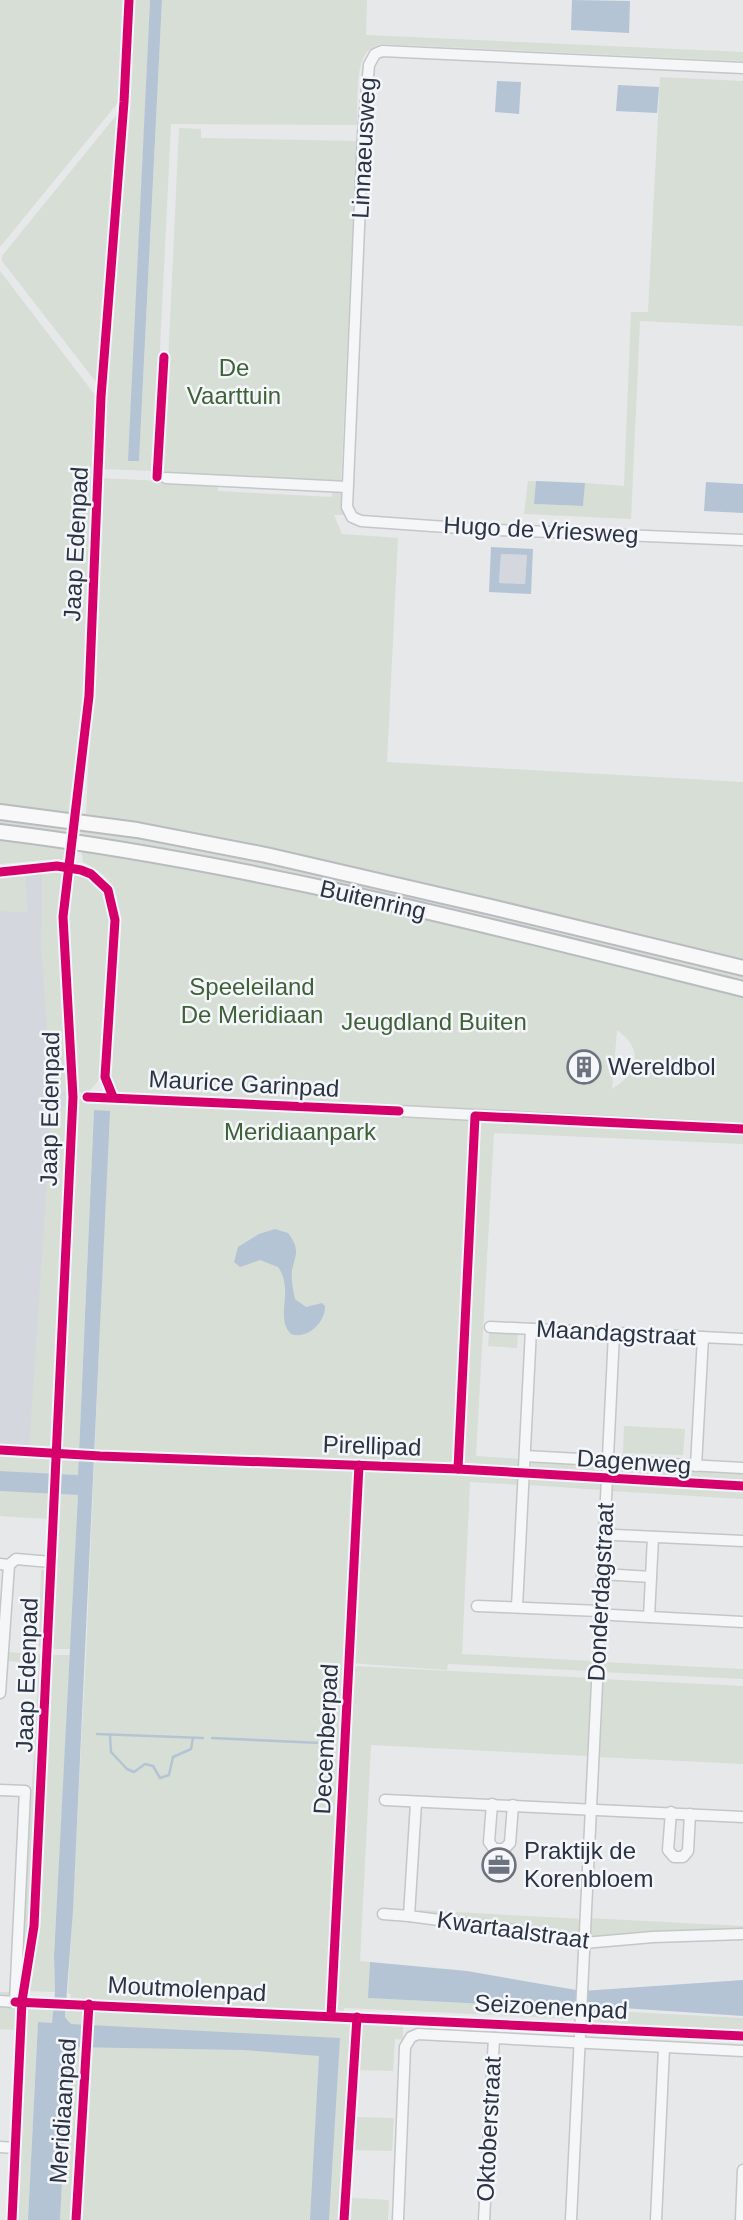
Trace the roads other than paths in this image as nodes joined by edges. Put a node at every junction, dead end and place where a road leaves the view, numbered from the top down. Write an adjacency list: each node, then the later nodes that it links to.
1 (743, 68): 3 (street, Linnaeusweg)
2 (166, 478): 3 (street)
3 (347, 487): 4 (street, Linnaeusweg)
4 (347, 507): 5 (street, Hugo de Vriesweg)
5 (743, 540)
6 (0, 812): 8 (highway, Buitenring)
7 (0, 832): 9 (highway, Buitenring)
8 (743, 968)
9 (743, 989)
10 (399, 1111): 11 (street)
11 (743, 1129)
12 (490, 1328): 13 (street, Maandagstraat)
13 (531, 1329): 14 (street, Maandagstraat); 17 (street)
14 (614, 1333): 15 (street, Maandagstraat); 18 (street, Donderdagstraat)
15 (703, 1338): 16 (street, Maandagstraat); 19 (street)
16 (743, 1339)
17 (525, 1456): 18 (street, Dagenweg); 29 (street)
18 (608, 1460): 19 (street, Dagenweg); 26 (street, Donderdagstraat)
19 (696, 1466): 20 (street, Dagenweg)
20 (743, 1468)
21 (615, 1535): 22 (street)
22 (653, 1536): 23 (street); 27 (street)
23 (743, 1541)
24 (51, 1562): 25 (street)
25 (4, 1564): 34 (street)
26 (602, 1574): 27 (street); 30 (street, Donderdagstraat)
27 (651, 1577): 32 (street)
28 (477, 1606): 29 (street)
29 (517, 1608): 30 (street)
30 (600, 1611): 40 (street, Donderdagstraat)
31 (612, 1615): 32 (street)
32 (649, 1617): 33 (street)
33 (743, 1622)
34 (0, 1693)
35 (0, 1790): 48 (street)
36 (385, 1800): 37 (street)
37 (416, 1803): 38 (street); 45 (street, Kwartaalstraat)
38 (492, 1804): 39 (street); 39 (street)
39 (513, 1805): 40 (street)
40 (591, 1808): 41 (street); 47 (street, Donderdagstraat)
41 (671, 1812): 42 (street); 42 (street)
42 (690, 1814): 43 (street)
43 (743, 1817)
44 (383, 1914): 45 (street, Kwartaalstraat)
45 (409, 1916): 47 (street, Kwartaalstraat)
46 (743, 1934): 47 (street, Kwartaalstraat)
47 (584, 1943): 50 (street, Donderdagstraat)
48 (0, 2001)
49 (494, 2038): 50 (street); 56 (street); 57 (street, Oktoberstraat)
50 (580, 2042): 51 (street); 58 (street, Donderdagstraat)
51 (664, 2048): 52 (street); 59 (street)
52 (743, 2051)
53 (0, 2147): 54 (street)
54 (15, 2148)
55 (743, 2170): 60 (street)
56 (398, 2220)
57 (484, 2220)
58 (572, 2220)
59 (656, 2220)
60 (741, 2220)

